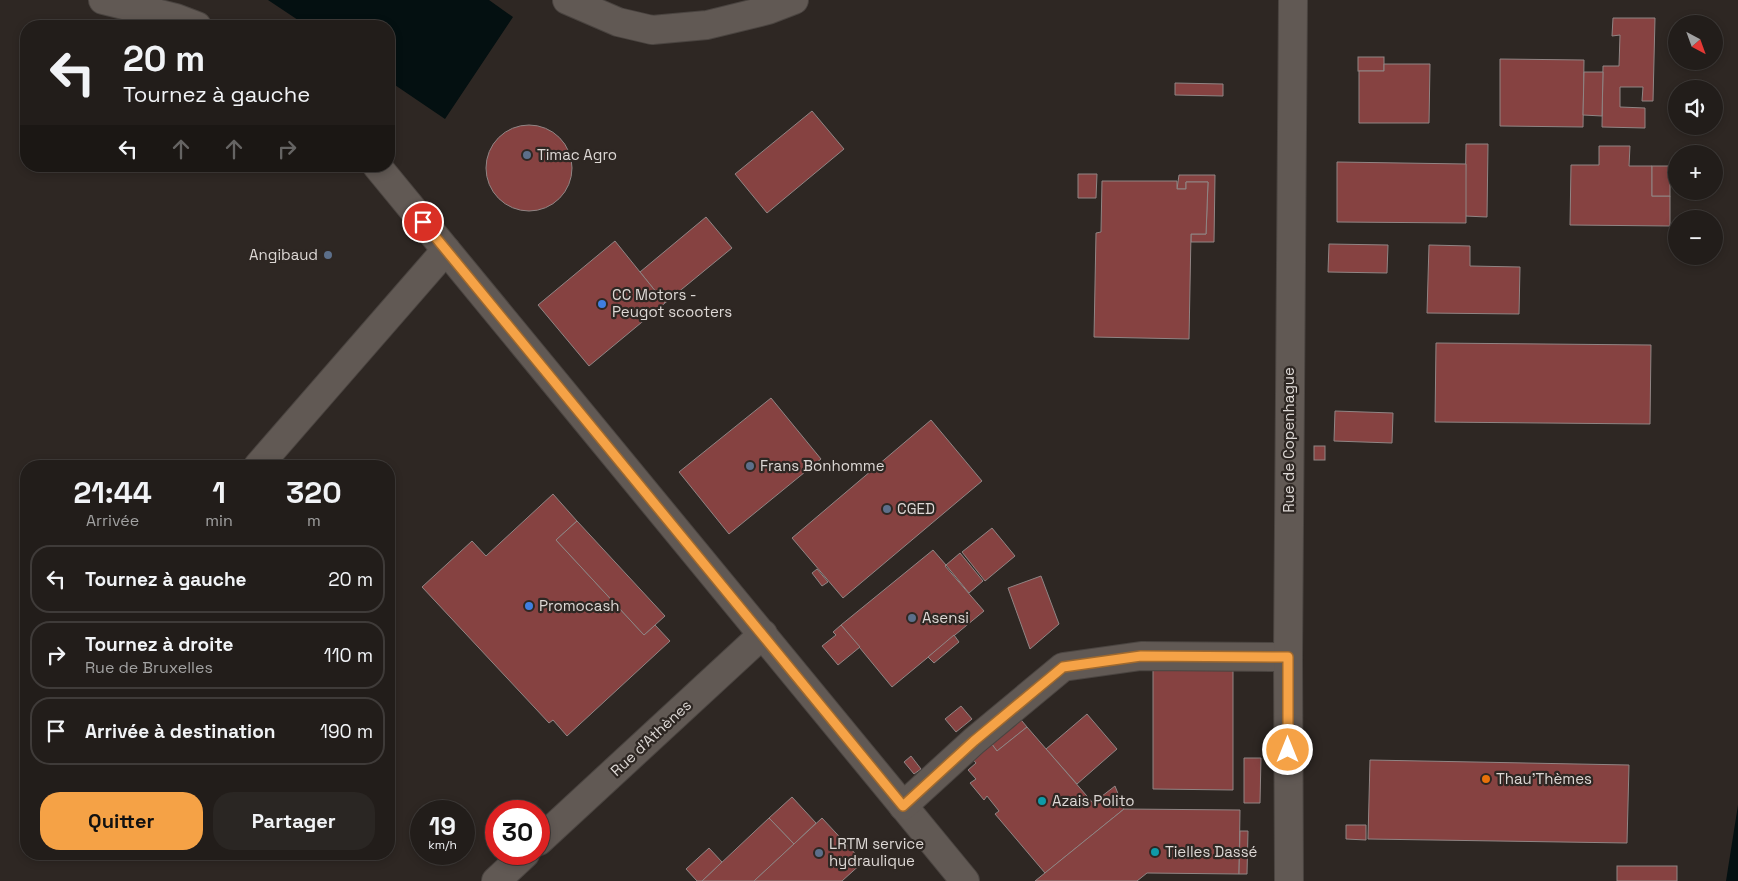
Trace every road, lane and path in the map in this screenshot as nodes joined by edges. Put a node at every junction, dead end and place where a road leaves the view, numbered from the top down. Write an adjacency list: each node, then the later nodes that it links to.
1 (103, 0): 5 (street)
2 (567, 0): 3 (street)
3 (794, 0)
4 (1293, 0): 10 (street, Rue de Copenhague)
5 (181, 20)
6 (382, 172): 7 (street)
7 (446, 250): 8 (street); 9 (street)
8 (263, 460)
9 (762, 634): 11 (street); 12 (street, Rue d'Athènes)
10 (1288, 657): 11 (street); 16 (street, Rue de Copenhague)
11 (903, 806): 15 (street)
12 (550, 831)
13 (513, 865): 14 (street)
14 (496, 881)
15 (965, 881)
16 (1289, 881)

